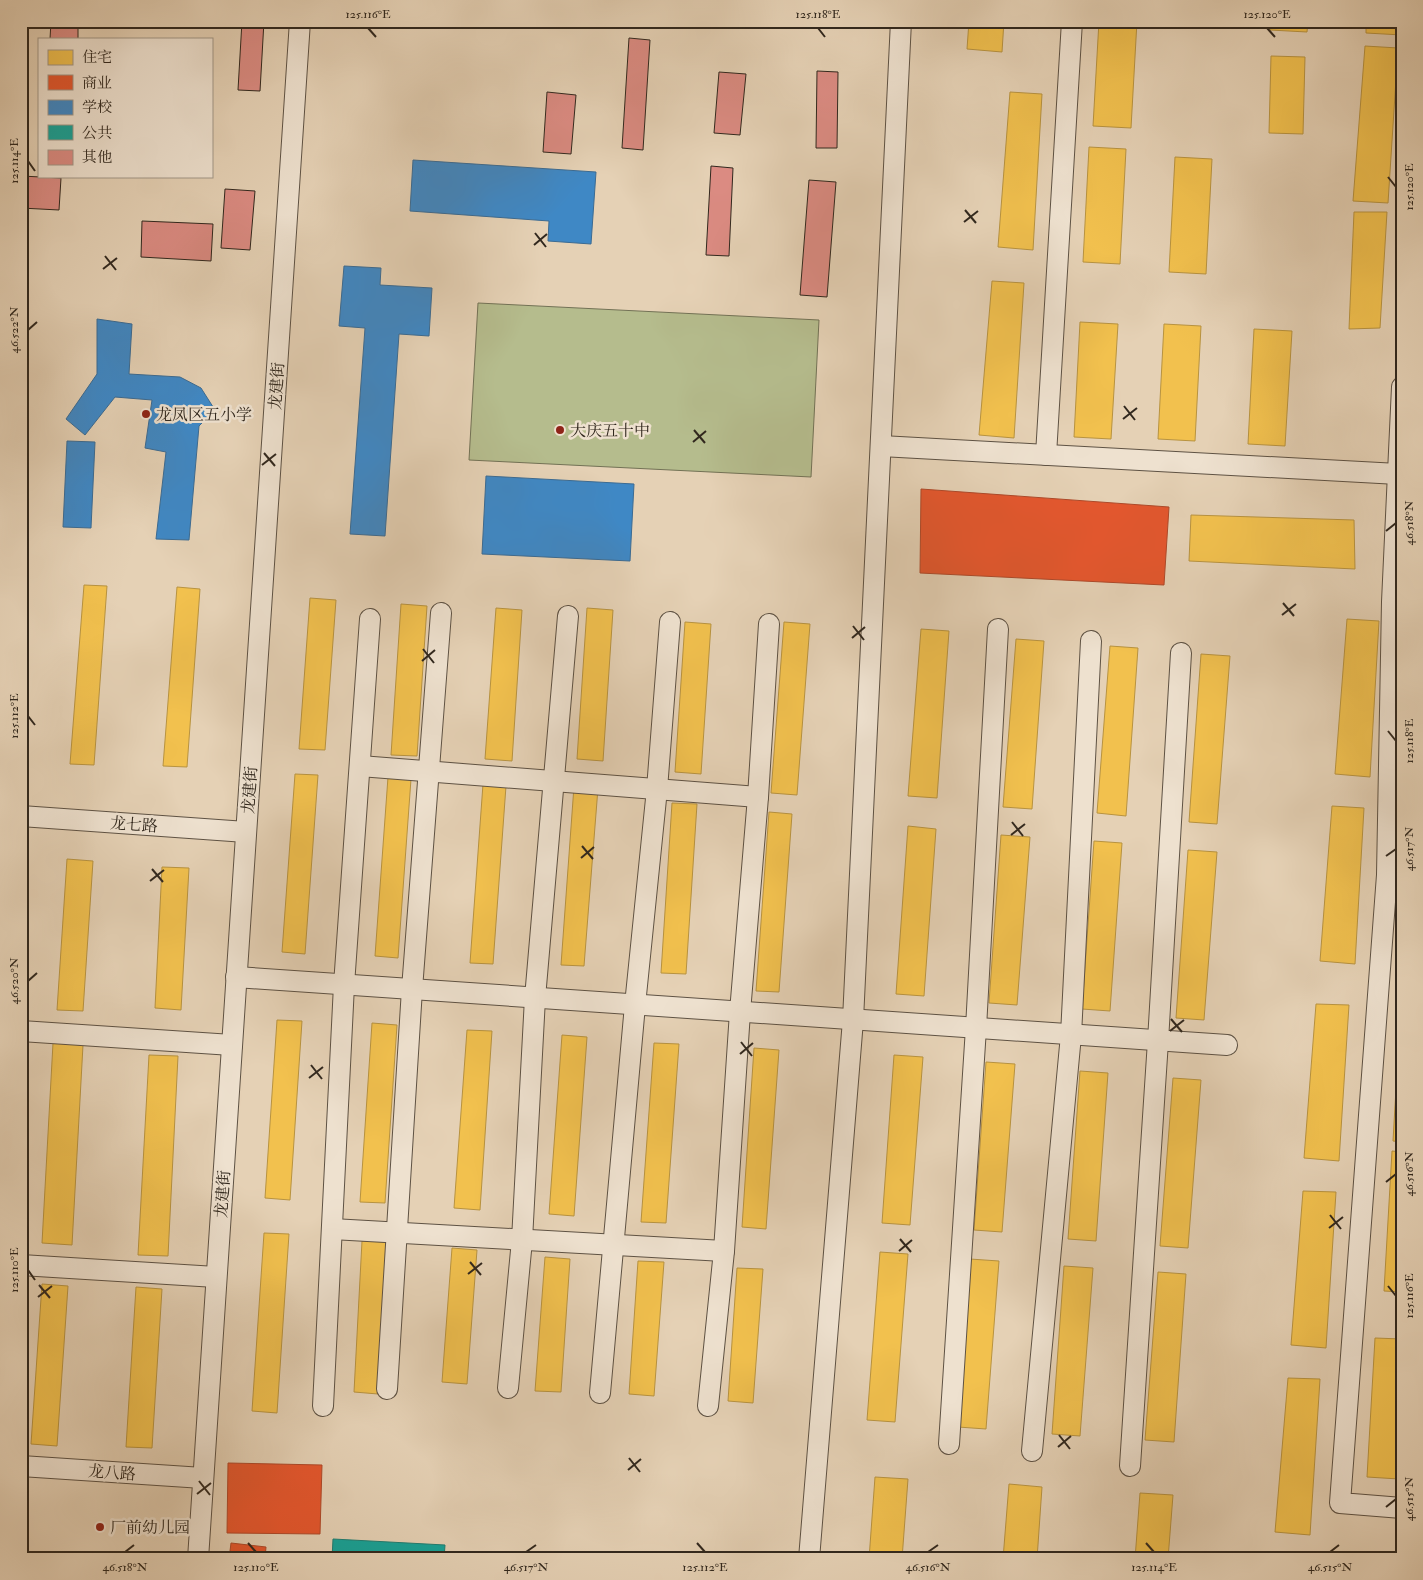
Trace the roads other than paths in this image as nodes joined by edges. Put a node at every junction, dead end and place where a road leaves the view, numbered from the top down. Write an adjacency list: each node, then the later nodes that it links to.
1 (300, 21): 24 (street, 龙建街)
2 (902, 21): 5 (street)
3 (1072, 21): 6 (street)
4 (1402, 386): 7 (street)
5 (881, 446): 6 (street); 31 (street)
6 (1046, 455): 7 (street)
7 (1398, 474): 8 (street)
8 (1399, 522): 9 (street)
9 (1397, 602): 55 (street)
10 (441, 613): 19 (street)
11 (568, 616): 20 (street)
12 (370, 619): 18 (street)
13 (670, 622): 21 (street)
14 (768, 624): 22 (street)
15 (998, 629): 32 (street)
16 (1091, 641): 34 (street)
17 (1181, 653): 35 (street)
18 (360, 766): 19 (street); 26 (street)
19 (430, 771): 20 (street); 27 (street)
20 (553, 781): 21 (street); 28 (street)
21 (657, 789): 22 (street); 29 (street)
22 (758, 797): 30 (street)
23 (21, 816): 24 (street, 龙七路)
24 (246, 832): 25 (street, 龙建街)
25 (236, 977): 26 (street); 36 (street, 龙建街)
26 (344, 985): 27 (street); 38 (street)
27 (412, 989): 28 (street); 39 (street)
28 (536, 998): 29 (street); 40 (street)
29 (635, 1005): 30 (street); 41 (street)
30 (740, 1012): 31 (street); 42 (street)
31 (853, 1020): 32 (street); 57 (street)
32 (976, 1028): 34 (street); 50 (street)
33 (21, 1031): 36 (street)
34 (1071, 1035): 35 (street); 51 (street)
35 (1158, 1041): 37 (street); 53 (street)
36 (232, 1045): 44 (street, 龙建街)
37 (1227, 1045)
38 (332, 1229): 39 (street); 48 (street)
39 (397, 1233): 40 (street); 46 (street)
40 (522, 1240): 41 (street); 45 (street)
41 (614, 1245): 42 (street); 47 (street)
42 (724, 1252): 49 (street)
43 (21, 1265): 44 (street)
44 (216, 1276): 54 (street, 龙建街)
45 (508, 1388)
46 (387, 1389)
47 (600, 1393)
48 (324, 1406)
49 (708, 1406)
50 (949, 1444)
51 (1032, 1451)
52 (21, 1466): 54 (street, 龙八路)
53 (1130, 1466)
54 (203, 1478): 56 (street, 龙建街)
55 (1402, 1508)
56 (198, 1559)
57 (809, 1559)

